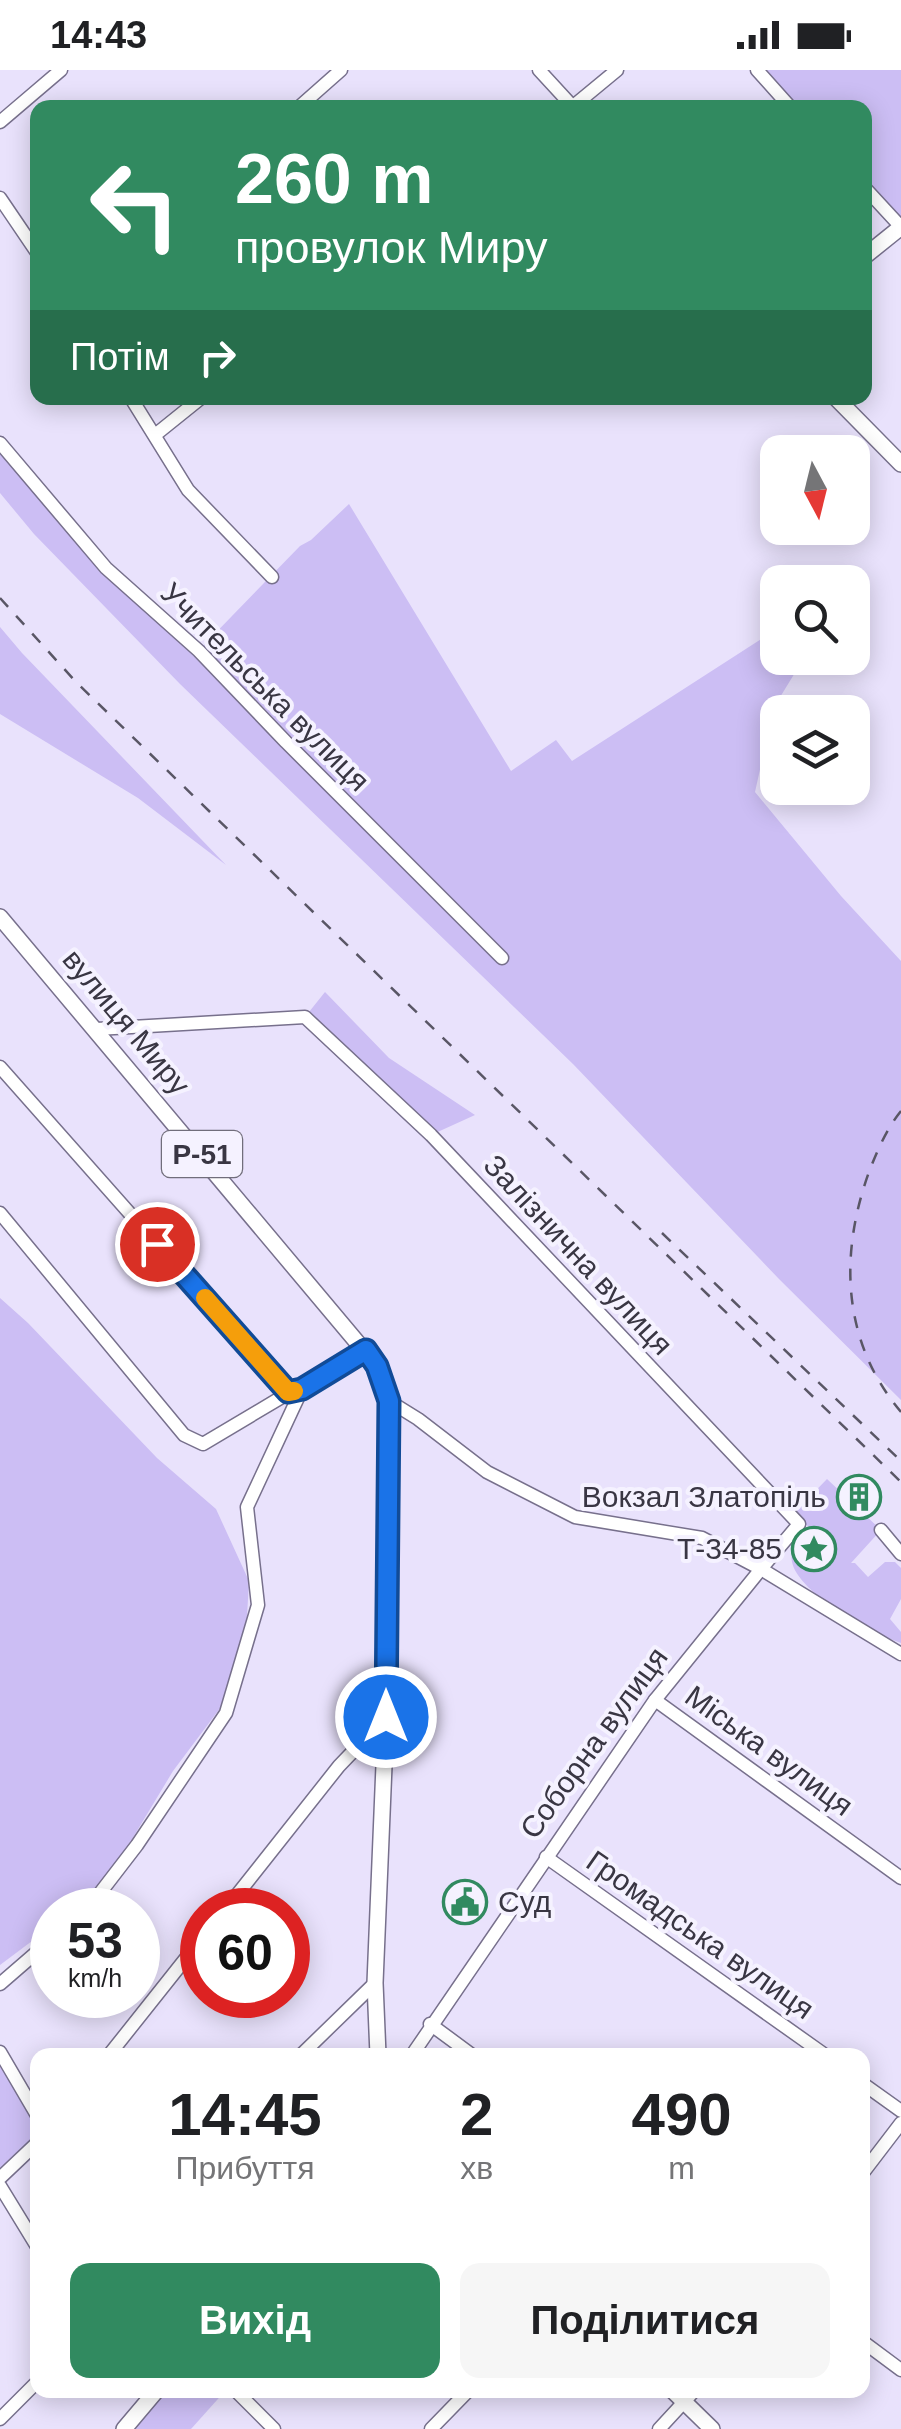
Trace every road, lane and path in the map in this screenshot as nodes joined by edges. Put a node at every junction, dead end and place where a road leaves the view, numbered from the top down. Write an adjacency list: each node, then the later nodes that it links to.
1 (61, 70): 10 (street)
2 (341, 70): 6 (street)
3 (539, 70): 7 (street)
4 (617, 70): 8 (street)
5 (757, 70): 9 (street)
6 (307, 100)
7 (566, 100)
8 (581, 100)
9 (784, 100)
10 (0, 122)
11 (872, 196): 13 (street)
12 (0, 198): 14 (street)
13 (901, 227): 15 (main road)
14 (30, 242)
15 (872, 250)
16 (136, 405): 19 (street)
17 (193, 405): 19 (street)
18 (843, 405): 21 (main road)
19 (155, 435): 22 (street)
20 (0, 443): 24 (street, Учительська вулиця)
21 (901, 464)
22 (272, 577)
23 (0, 916): 25 (main road, вулиця Миру / Р-51)
24 (502, 958)
25 (97, 1029): 28 (main road, вулиця Миру / Р-51); 33 (street, Залізнична вулиця)
26 (0, 1067): 29 (street)
27 (0, 1213): 29 (street)
28 (366, 1350): 29 (street); 30 (main road, вулиця Миру / Р-51)
29 (295, 1390): 39 (street)
30 (389, 1401): 33 (street); 36 (main road, Р-51)
31 (881, 1530): 32 (street)
32 (901, 1554)
33 (762, 1569): 34 (street); 35 (street, Соборна вулиця)
34 (901, 1654)
35 (655, 1700): 37 (street, Соборна вулиця); 38 (street, Міська вулиця)
36 (386, 1717): 40 (street); 43 (main road, Р-51)
37 (546, 1857): 45 (street, Соборна вулиця); 51 (street, Громадська вулиця)
38 (901, 1878)
39 (104, 1888)
40 (242, 1888)
41 (30, 1958): 44 (street)
42 (180, 1966): 46 (street)
43 (375, 1983): 47 (street); 48 (main road, Р-51)
44 (0, 1984)
45 (430, 2024): 49 (street, Соборна вулиця); 50 (street)
46 (115, 2048)
47 (308, 2048)
48 (378, 2048)
49 (416, 2048)
50 (463, 2048)
51 (815, 2048)
52 (0, 2052): 54 (street)
53 (870, 2088): 55 (street)
54 (30, 2103)
55 (901, 2111)
56 (901, 2123): 58 (street)
57 (30, 2150): 59 (street)
58 (870, 2164)
59 (0, 2178)
60 (0, 2186): 61 (street)
61 (30, 2235)
62 (870, 2348): 63 (street)
63 (901, 2370)
64 (30, 2388): 70 (street)
65 (148, 2398): 71 (main road)
66 (243, 2398): 72 (street)
67 (461, 2398): 73 (street)
68 (688, 2398): 74 (street)
69 (691, 2398): 75 (main road)
70 (0, 2419)
71 (124, 2429)
72 (274, 2429)
73 (431, 2429)
74 (659, 2429)
75 (712, 2429)

